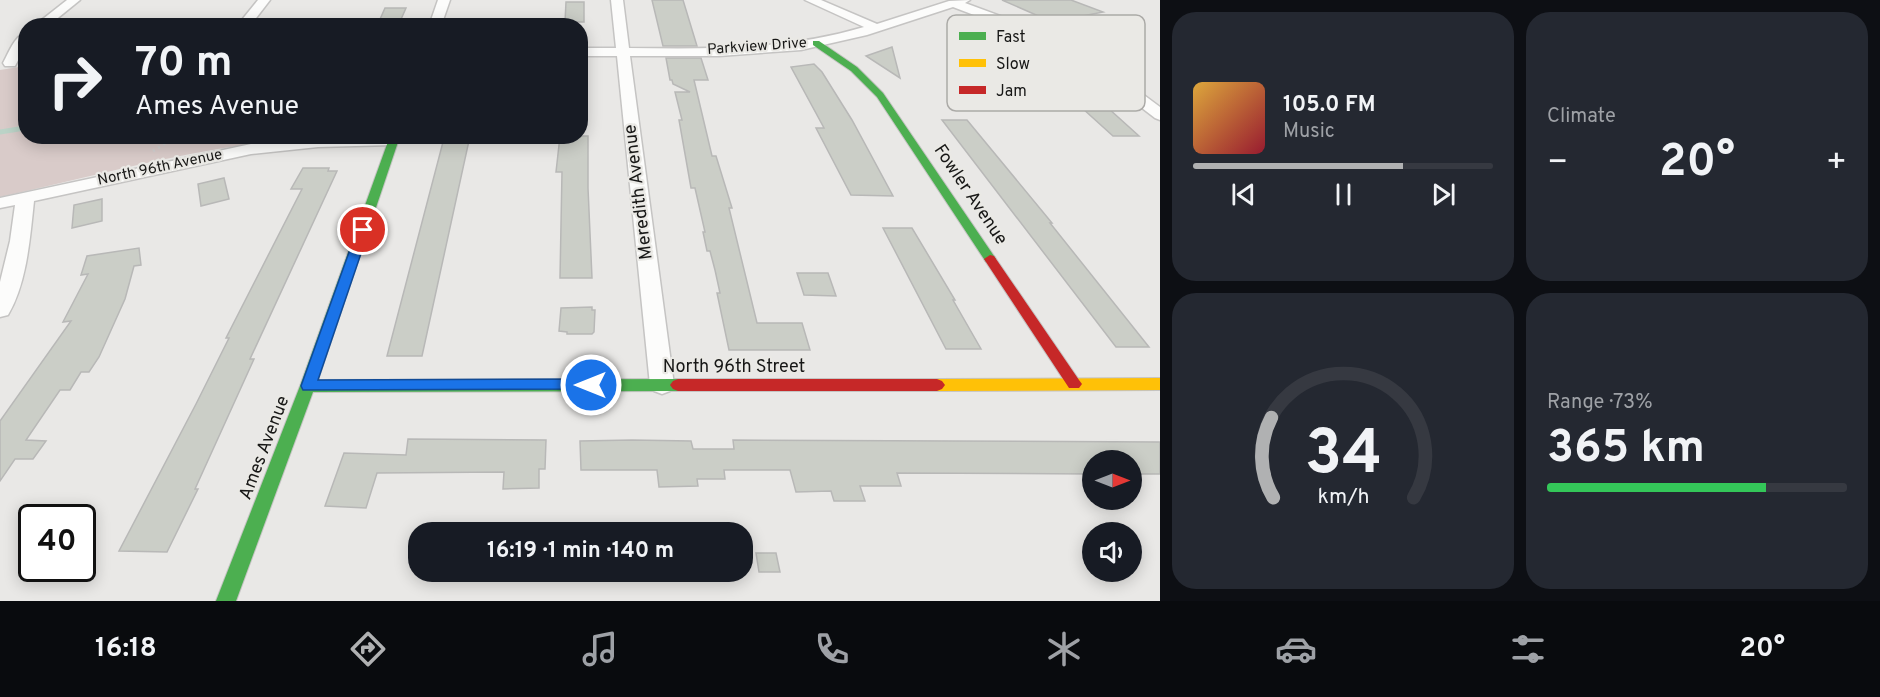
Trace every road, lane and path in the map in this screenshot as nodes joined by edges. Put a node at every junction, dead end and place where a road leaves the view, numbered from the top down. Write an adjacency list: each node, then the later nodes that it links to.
1 (74, 0): 8 (street)
2 (264, 0): 9 (street)
3 (444, 0): 10 (street)
4 (617, 0): 14 (street, Meredith Avenue)
5 (811, 0): 11 (street)
6 (959, 2): 7 (street); 11 (street, Parkview Drive)
7 (990, 15)
8 (50, 18)
9 (249, 18)
10 (438, 18)
11 (876, 28): 12 (street, Parkview Drive)
12 (816, 43): 14 (street, Parkview Drive); 26 (street, Fowler Avenue)
13 (18, 46): 16 (street)
14 (623, 51): 15 (street, Parkview Drive); 28 (street, Meredith Avenue)
15 (588, 52)
16 (5, 64)
17 (1145, 103): 18 (street)
18 (1160, 114)
19 (164, 144): 22 (path)
20 (299, 144): 23 (street, North 96th Avenue)
21 (392, 144): 29 (street, Ames Avenue)
22 (153, 151)
23 (25, 198): 24 (street, North 96th Avenue); 25 (street)
24 (0, 204)
25 (0, 310)
26 (1074, 384): 27 (street, North 96th Street); 28 (street, North 96th Street)
27 (1160, 384)
28 (662, 385): 29 (street, North 96th Street)
29 (308, 386): 30 (street, Ames Avenue)
30 (226, 601)

